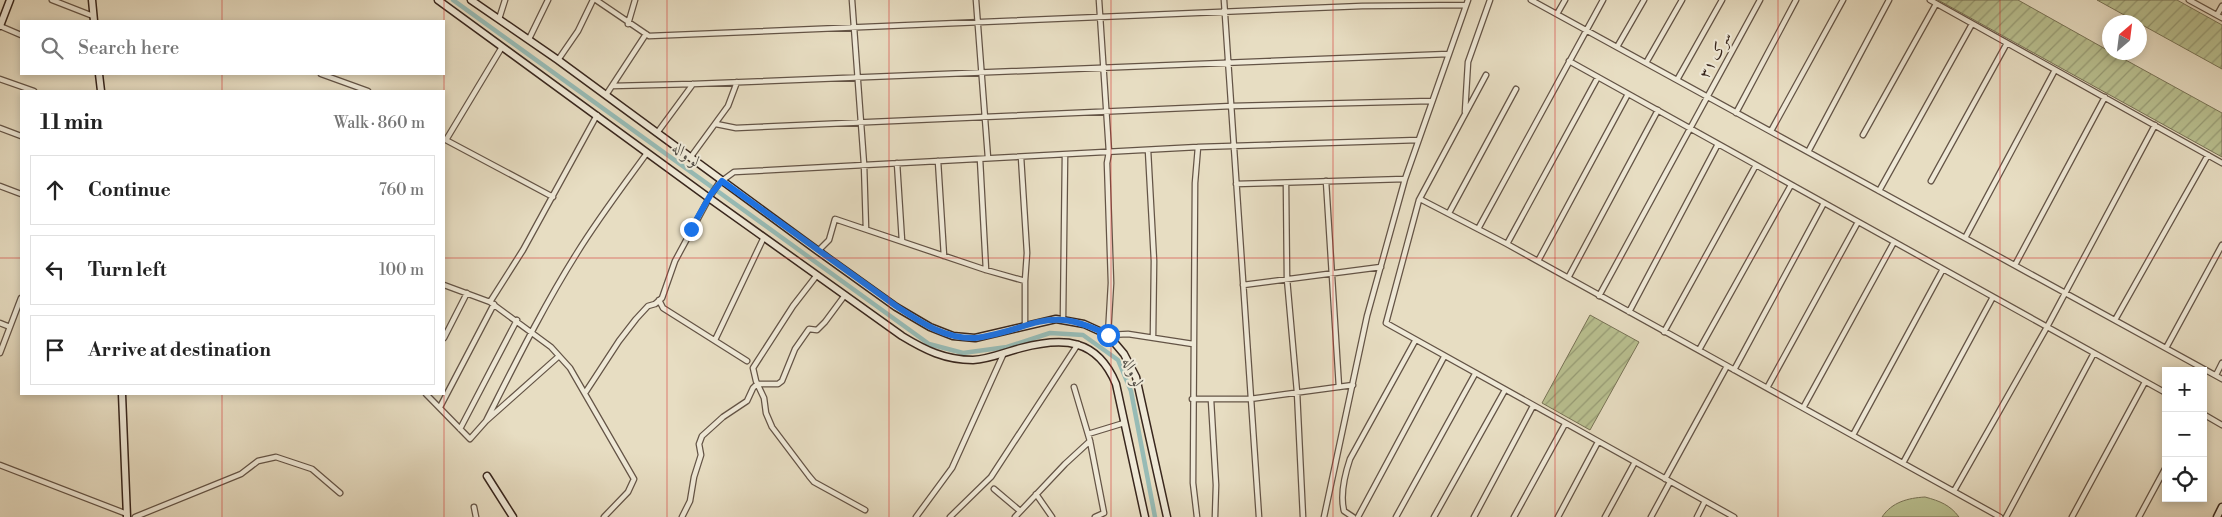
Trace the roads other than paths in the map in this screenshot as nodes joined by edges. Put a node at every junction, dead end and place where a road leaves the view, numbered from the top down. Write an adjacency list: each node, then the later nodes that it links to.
1 (10, 0): 39 (street)
2 (52, 0): 34 (street)
3 (92, 0): 34 (street)
4 (438, 0): 46 (street)
5 (471, 0): 35 (street)
6 (505, 0): 35 (street)
7 (548, 0): 44 (street)
8 (594, 0): 37 (street); 49 (street)
9 (635, 0): 37 (street)
10 (852, 0): 40 (street)
11 (976, 0): 36 (street)
12 (1099, 0): 32 (street)
13 (1224, 0): 30 (street)
14 (1490, 0): 79 (street)
15 (1531, 0): 31 (street)
16 (1565, 0): 31 (street)
17 (1603, 0): 41 (street)
18 (1644, 0): 47 (street)
19 (1682, 0): 52 (street)
20 (1722, 0): 62 (street)
21 (1760, 0): 72 (street, سرک ۳۱)
22 (1796, 0): 78 (street)
23 (1843, 0): 87 (street)
24 (1889, 0): 98 (street)
25 (1930, 0): 28 (street)
26 (2189, 0): 33 (street)
27 (1467, 2): 30 (street); 48 (street)
28 (1936, 4): 38 (street); 89 (street)
29 (2222, 6): 33 (street)
30 (1225, 11): 32 (street); 50 (street)
31 (1557, 14): 41 (street)
32 (1100, 16): 36 (street); 53 (street)
33 (2220, 17)
34 (93, 19)
35 (499, 19): 44 (street)
36 (978, 22): 40 (street); 55 (street)
37 (628, 24): 42 (street)
38 (1972, 24): 45 (street); 119 (street)
39 (0, 26): 43 (street)
40 (854, 27): 42 (street); 61 (street)
41 (1586, 30): 47 (street); 51 (street)
42 (646, 34): 65 (street)
43 (20, 35)
44 (529, 39): 49 (street)
45 (2008, 43): 54 (street); 112 (street)
46 (502, 48): 80 (street); 91 (street)
47 (1618, 48): 52 (street)
48 (1448, 54): 50 (street); 74 (street)
49 (558, 60): 71 (street)
50 (1228, 61): 53 (street); 75 (street)
51 (1569, 61): 59 (street); 128 (street)
52 (1646, 63): 62 (street)
53 (1104, 67): 55 (street); 77 (street)
54 (2055, 70): 73 (street); 130 (street)
55 (981, 73): 61 (street); 81 (street)
56 (99, 75): 68 (street)
57 (324, 75): 69 (street)
58 (1486, 75): 79 (street)
59 (1598, 77): 70 (street); 133 (street)
60 (0, 78): 67 (street)
61 (858, 78): 63 (street); 82 (street)
62 (1677, 80): 72 (street)
63 (737, 82): 64 (street); 83 (street)
64 (693, 84): 65 (street); 88 (street)
65 (612, 86): 71 (street)
66 (1516, 89): 125 (street)
67 (31, 90)
68 (101, 90)
69 (365, 90)
70 (1628, 94): 76 (street); 137 (street)
71 (606, 95): 88 (street)
72 (1707, 96): 78 (street); 86 (street, سرک ۳۱)
73 (2105, 98): 84 (street); 138 (street)
74 (1431, 102): 75 (street); 92 (street)
75 (1232, 106): 77 (street); 94 (street)
76 (1658, 110): 86 (street); 145 (street)
77 (1106, 111): 81 (street); 97 (street)
78 (1736, 112): 87 (street)
79 (1465, 113): 123 (street)
80 (597, 115): 99 (street); 122 (street)
81 (984, 117): 82 (street); 104 (street)
82 (861, 123): 83 (street); 109 (street)
83 (716, 124): 103 (street)
84 (2155, 125): 100 (street); 150 (street)
85 (0, 128): 90 (street)
86 (1689, 128): 93 (street); 152 (street, سرک ۳۱)
87 (1771, 131): 98 (street)
88 (657, 132): 103 (street)
89 (1864, 135)
90 (20, 136)
91 (445, 139): 122 (street)
92 (1418, 140): 94 (street); 111 (street)
93 (1718, 144): 110 (street); 157 (street)
94 (1234, 145): 95 (street); 116 (street)
95 (1198, 147): 96 (street); 173 (street)
96 (1148, 150): 97 (street); 169 (street)
97 (1108, 152): 101 (street); 167 (street)
98 (1808, 152): 119 (street)
99 (647, 153): 121 (street); 165 (street)
100 (2208, 154): 107 (street); 160 (street)
101 (1065, 155): 102 (street); 158 (street)
102 (1021, 157): 104 (street); 146 (street)
103 (690, 158): 113 (street)
104 (988, 158): 105 (street)
105 (980, 159): 106 (street); 141 (street)
106 (938, 161): 108 (street); 136 (street)
107 (2222, 162)
108 (896, 163): 109 (street); 131 (street)
109 (864, 164): 113 (street); 127 (street)
110 (1756, 165): 117 (street); 166 (street)
111 (1405, 180): 115 (street); 139 (street)
112 (1931, 180)
113 (721, 182): 121 (street); 135 (street)
114 (1286, 182): 115 (street); 116 (street); 144 (street)
115 (1326, 182): 142 (street)
116 (1236, 184): 148 (street)
117 (1791, 185): 124 (street); 175 (street)
118 (0, 186): 120 (street)
119 (1879, 191): 130 (street)
120 (20, 194)
121 (710, 196): 129 (street); 154 (street)
122 (553, 197): 156 (street)
123 (1420, 199): 125 (street); 171 (street)
124 (1824, 203): 126 (street); 184 (street)
125 (1449, 213): 128 (street)
126 (1858, 222): 132 (street); 193 (street)
127 (866, 229): 131 (street); 135 (street)
128 (1478, 229): 133 (street)
129 (764, 237): 143 (street); 170 (street)
130 (1965, 238): 138 (street)
131 (902, 241): 136 (street)
132 (1894, 242): 140 (street); 205 (street)
133 (1507, 244): 137 (street)
134 (2222, 245): 174 (street)
135 (818, 251): 162 (street)
136 (944, 256): 141 (street)
137 (1538, 262): 145 (street)
138 (2015, 265): 150 (street)
139 (1381, 266): 142 (street); 190 (street)
140 (1943, 269): 153 (street); 213 (street)
141 (986, 270): 146 (street)
142 (1332, 272): 144 (street); 192 (street)
143 (817, 275): 151 (street); 189 (street)
144 (1287, 278): 148 (street); 196 (street)
145 (1568, 278): 152 (street)
146 (1025, 281): 162 (street)
147 (445, 285): 149 (street)
148 (1243, 285): 201 (street)
149 (467, 293): 156 (street); 168 (street)
150 (2065, 293): 160 (street); 164 (street)
151 (845, 295): 178 (street); 189 (street)
152 (1598, 296): 157 (street)
153 (1994, 297): 164 (street); 217 (street)
154 (660, 300): 170 (street); 197 (street)
155 (20, 301): 163 (street)
156 (492, 303): 159 (street); 204 (street)
157 (1629, 312): 166 (street)
158 (1063, 319): 162 (street); 167 (street)
159 (517, 320): 165 (street); 211 (street)
160 (2115, 320): 174 (street)
161 (0, 323): 163 (street)
162 (1025, 324)
163 (10, 327): 176 (street)
164 (2047, 327): 177 (street); 223 (street)
165 (531, 330): 179 (street); 207 (street)
166 (1664, 332): 175 (street)
167 (1108, 335): 169 (street); 243 (street)
168 (445, 336)
169 (1153, 337): 173 (street)
170 (715, 340): 181 (street)
171 (1416, 341): 180 (street); 249 (street)
172 (1078, 344): 178 (street); 208 (street); 238 (street)
173 (1193, 344): 200 (street)
174 (2166, 348): 186 (street)
175 (1699, 350): 183 (street)
176 (0, 353)
177 (2094, 353): 188 (street); 261 (street)
178 (1003, 355): 237 (street)
179 (559, 356): 197 (street); 207 (street)
180 (1444, 357): 185 (street); 250 (street)
181 (747, 360)
182 (2222, 363): 186 (street)
183 (1727, 366): 184 (street); 221 (street)
184 (1734, 370): 193 (street)
185 (1475, 374): 194 (street); 251 (street)
186 (2216, 375): 187 (street)
187 (2222, 379)
188 (2145, 382): 195 (street); 262 (street)
189 (757, 384): 229 (street); 236 (street)
190 (1352, 385): 192 (street); 248 (street)
191 (1074, 387): 212 (street)
192 (1339, 387): 196 (street)
193 (1767, 388): 205 (street)
194 (1505, 390): 203 (street); 252 (street)
195 (2162, 391)
196 (1296, 392): 201 (street); 247 (street)
197 (585, 393): 235 (street)
198 (122, 395): 231 (street)
199 (427, 395): 204 (street)
200 (1192, 399): 202 (street); 244 (street)
201 (1250, 399): 202 (street); 246 (street)
202 (1211, 400): 245 (street)
203 (1533, 406): 209 (street); 253 (street)
204 (440, 407): 211 (street)
205 (1803, 408): 213 (street)
206 (2207, 416): 210 (street)
207 (486, 421): 211 (street)
208 (1124, 423): 212 (street); 242 (street)
209 (1565, 424): 215 (street); 254 (street)
210 (2222, 424)
211 (460, 429)
212 (1088, 434): 214 (street)
213 (1853, 435): 217 (street)
214 (1090, 441): 225 (street); 241 (street)
215 (1598, 442): 216 (street); 255 (street)
216 (1635, 462): 221 (street); 256 (street)
217 (1903, 463): 223 (street)
218 (0, 465): 231 (street)
219 (2162, 474): 263 (street)
220 (487, 476): 234 (street)
221 (1668, 480): 226 (street); 257 (street)
222 (994, 489): 230 (street)
223 (1954, 491): 260 (street)
224 (340, 493): 232 (street)
225 (1036, 494): 230 (street); 240 (street)
226 (1705, 501): 258 (street); 259 (street)
227 (474, 507): 233 (street)
228 (2222, 507): 264 (street)
229 (864, 510)
230 (1020, 511): 239 (street)
231 (127, 515)
232 (135, 517)
233 (476, 517)
234 (513, 517)
235 (604, 517)
236 (682, 517)
237 (916, 517)
238 (950, 517)
239 (1015, 517)
240 (1052, 517)
241 (1095, 517)
242 (1145, 517)
243 (1167, 517)
244 (1197, 517)
245 (1215, 517)
246 (1259, 517)
247 (1303, 517)
248 (1324, 517)
249 (1353, 517)
250 (1358, 517)
251 (1396, 517)
252 (1434, 517)
253 (1474, 517)
254 (1514, 517)
255 (1558, 517)
256 (1605, 517)
257 (1650, 517)
258 (1697, 517)
259 (1734, 517)
260 (2000, 517)
261 (2006, 517)
262 (2072, 517)
263 (2139, 517)
264 (2217, 517)

